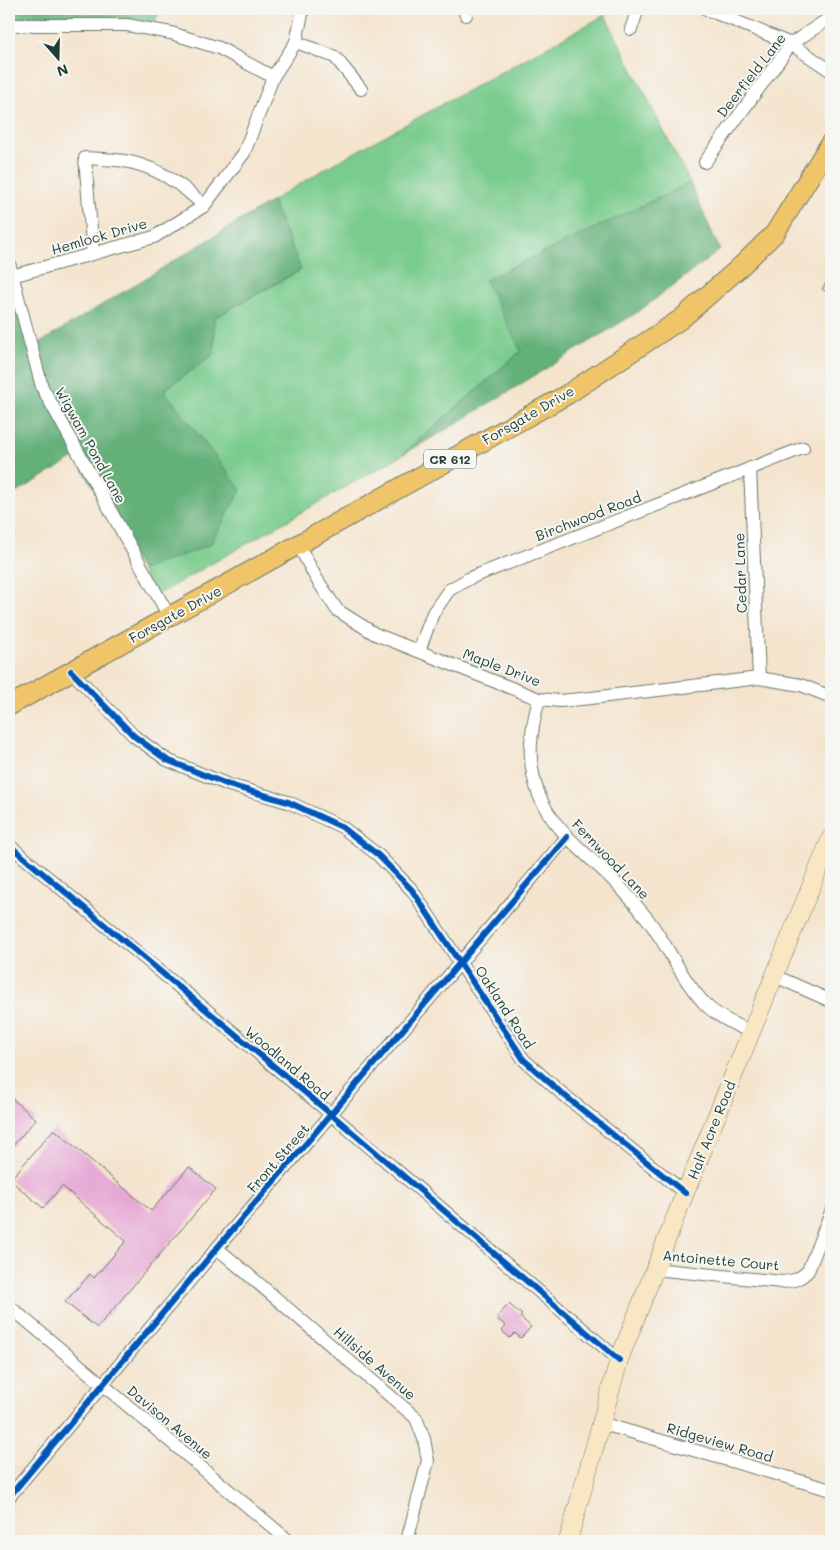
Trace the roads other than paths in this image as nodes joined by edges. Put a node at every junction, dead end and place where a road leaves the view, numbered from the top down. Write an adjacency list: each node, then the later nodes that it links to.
1 (303, 9): 7 (street, Hemlock Drive)
2 (638, 9): 6 (street)
3 (706, 9): 8 (street)
4 (831, 17): 8 (street, Deerfield Lane)
5 (9, 25): 10 (street)
6 (631, 29)
7 (296, 42): 10 (street, Hemlock Drive); 11 (street)
8 (791, 44): 9 (street); 13 (street, Deerfield Lane)
9 (831, 71)
10 (273, 77): 14 (street, Hemlock Drive)
11 (361, 89)
12 (831, 142): 20 (main road, Forsgate Drive / CR 612)
13 (705, 162)
14 (204, 206): 15 (street, Hemlock Drive); 15 (street)
15 (93, 254): 17 (street, Hemlock Drive)
16 (9, 263): 17 (street, Wigwam Pond Lane)
17 (12, 276): 21 (street, Wigwam Pond Lane)
18 (803, 448): 19 (street, Birchwood Road)
19 (750, 468): 22 (street, Birchwood Road); 24 (street, Cedar Lane)
20 (298, 544): 21 (main road, Forsgate Drive / CR 612); 22 (street, Maple Drive)
21 (170, 618): 23 (main road, Forsgate Drive / CR 612)
22 (420, 651): 26 (street, Maple Drive)
23 (71, 671): 27 (main road, Forsgate Drive / CR 612); 31 (street, Oakland Road)
24 (759, 678): 25 (street, Maple Drive); 26 (street, Maple Drive)
25 (831, 696)
26 (539, 698): 28 (street, Fernwood Lane)
27 (9, 706)
28 (567, 837): 31 (street, Front Street); 34 (street, Fernwood Lane)
29 (831, 838): 32 (street, Half Acre Road)
30 (9, 845): 35 (street, Woodland Road)
31 (461, 962): 35 (street, Front Street); 36 (street, Oakland Road)
32 (775, 976): 33 (street); 34 (street, Half Acre Road)
33 (831, 1000)
34 (751, 1032): 36 (street, Half Acre Road)
35 (332, 1115): 38 (street, Front Street); 41 (street, Woodland Road)
36 (685, 1193): 39 (street, Half Acre Road)
37 (831, 1212): 39 (street, Antoinette Court)
38 (217, 1248): 42 (street, Front Street); 47 (street, Hillside Avenue)
39 (654, 1269): 41 (street, Half Acre Road)
40 (9, 1306): 42 (street, Davison Avenue)
41 (619, 1360): 43 (street, Half Acre Road)
42 (102, 1384): 45 (street, Front Street); 46 (street, Davison Avenue)
43 (600, 1424): 44 (street, Ridgeview Road); 48 (street, Half Acre Road)
44 (831, 1490)
45 (9, 1497)
46 (289, 1541)
47 (407, 1541)
48 (568, 1541)

